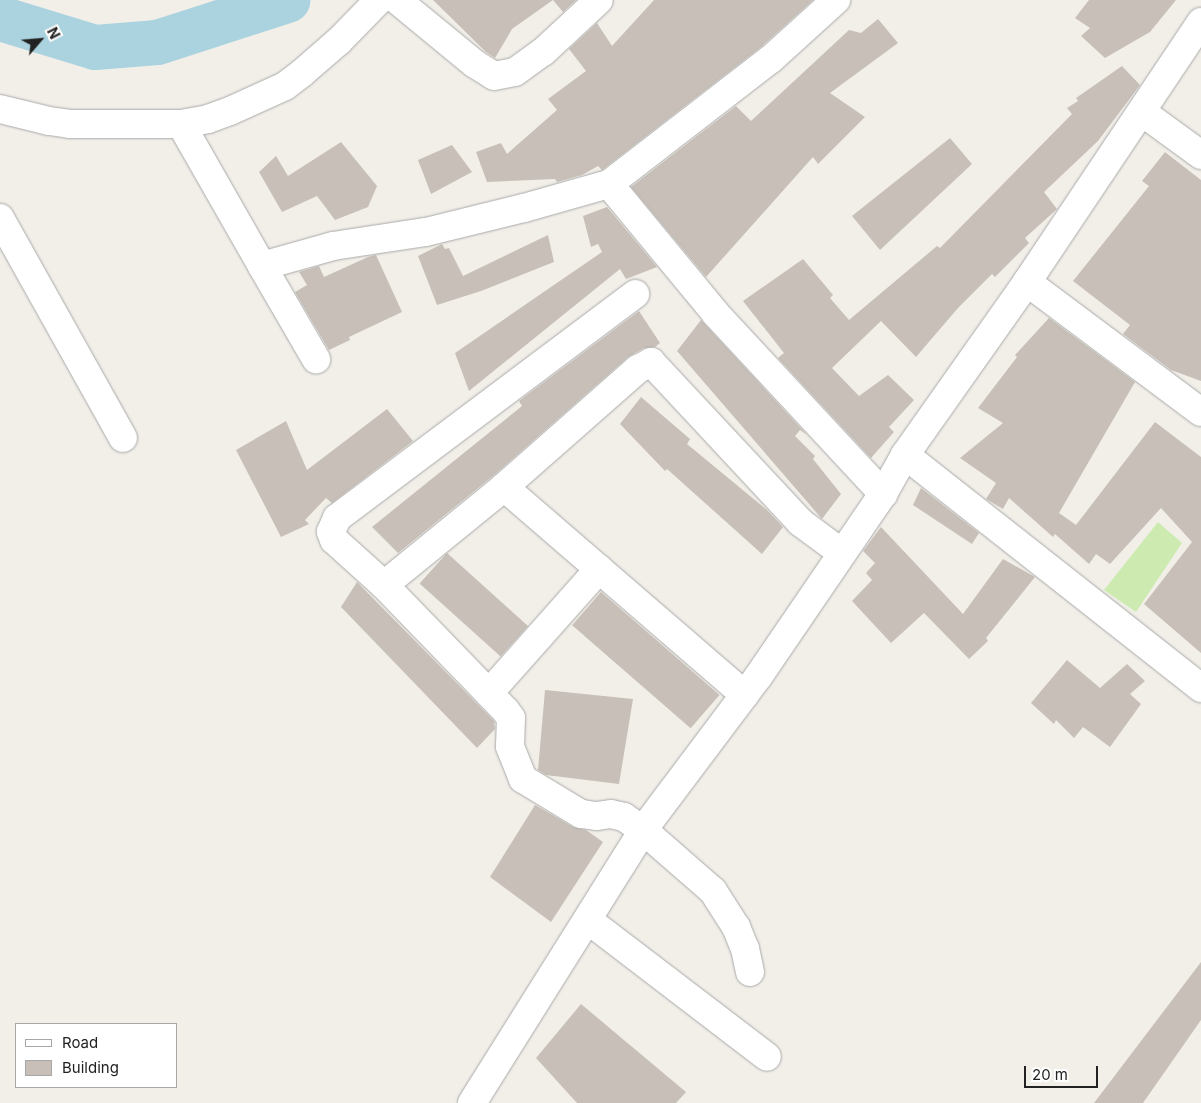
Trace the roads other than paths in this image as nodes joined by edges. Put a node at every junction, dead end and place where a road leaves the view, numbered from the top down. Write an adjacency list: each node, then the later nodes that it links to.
1 (379, 0): 8 (street)
2 (397, 0): 3 (street)
3 (599, 0)
4 (836, 0): 10 (street)
5 (1201, 22): 7 (street)
6 (0, 109): 8 (street)
7 (1142, 112): 9 (street); 13 (street)
8 (181, 124): 12 (street)
9 (1201, 155)
10 (609, 184): 12 (street); 20 (street)
11 (0, 218): 17 (street)
12 (262, 266): 15 (street)
13 (1027, 282): 16 (street); 18 (street)
14 (635, 294): 23 (street)
15 (316, 360)
16 (1201, 412)
17 (123, 438)
18 (905, 455): 20 (street); 24 (street)
19 (504, 487): 21 (street); 22 (street); 23 (street)
20 (883, 494): 21 (street)
21 (842, 553): 26 (street)
22 (600, 569): 25 (street); 26 (street)
23 (384, 585): 25 (street)
24 (1201, 688)
25 (489, 693): 27 (street)
26 (745, 695): 27 (street)
27 (643, 830): 28 (street); 29 (street)
28 (588, 920): 30 (street); 31 (street)
29 (750, 972)
30 (767, 1057)
31 (472, 1103)

